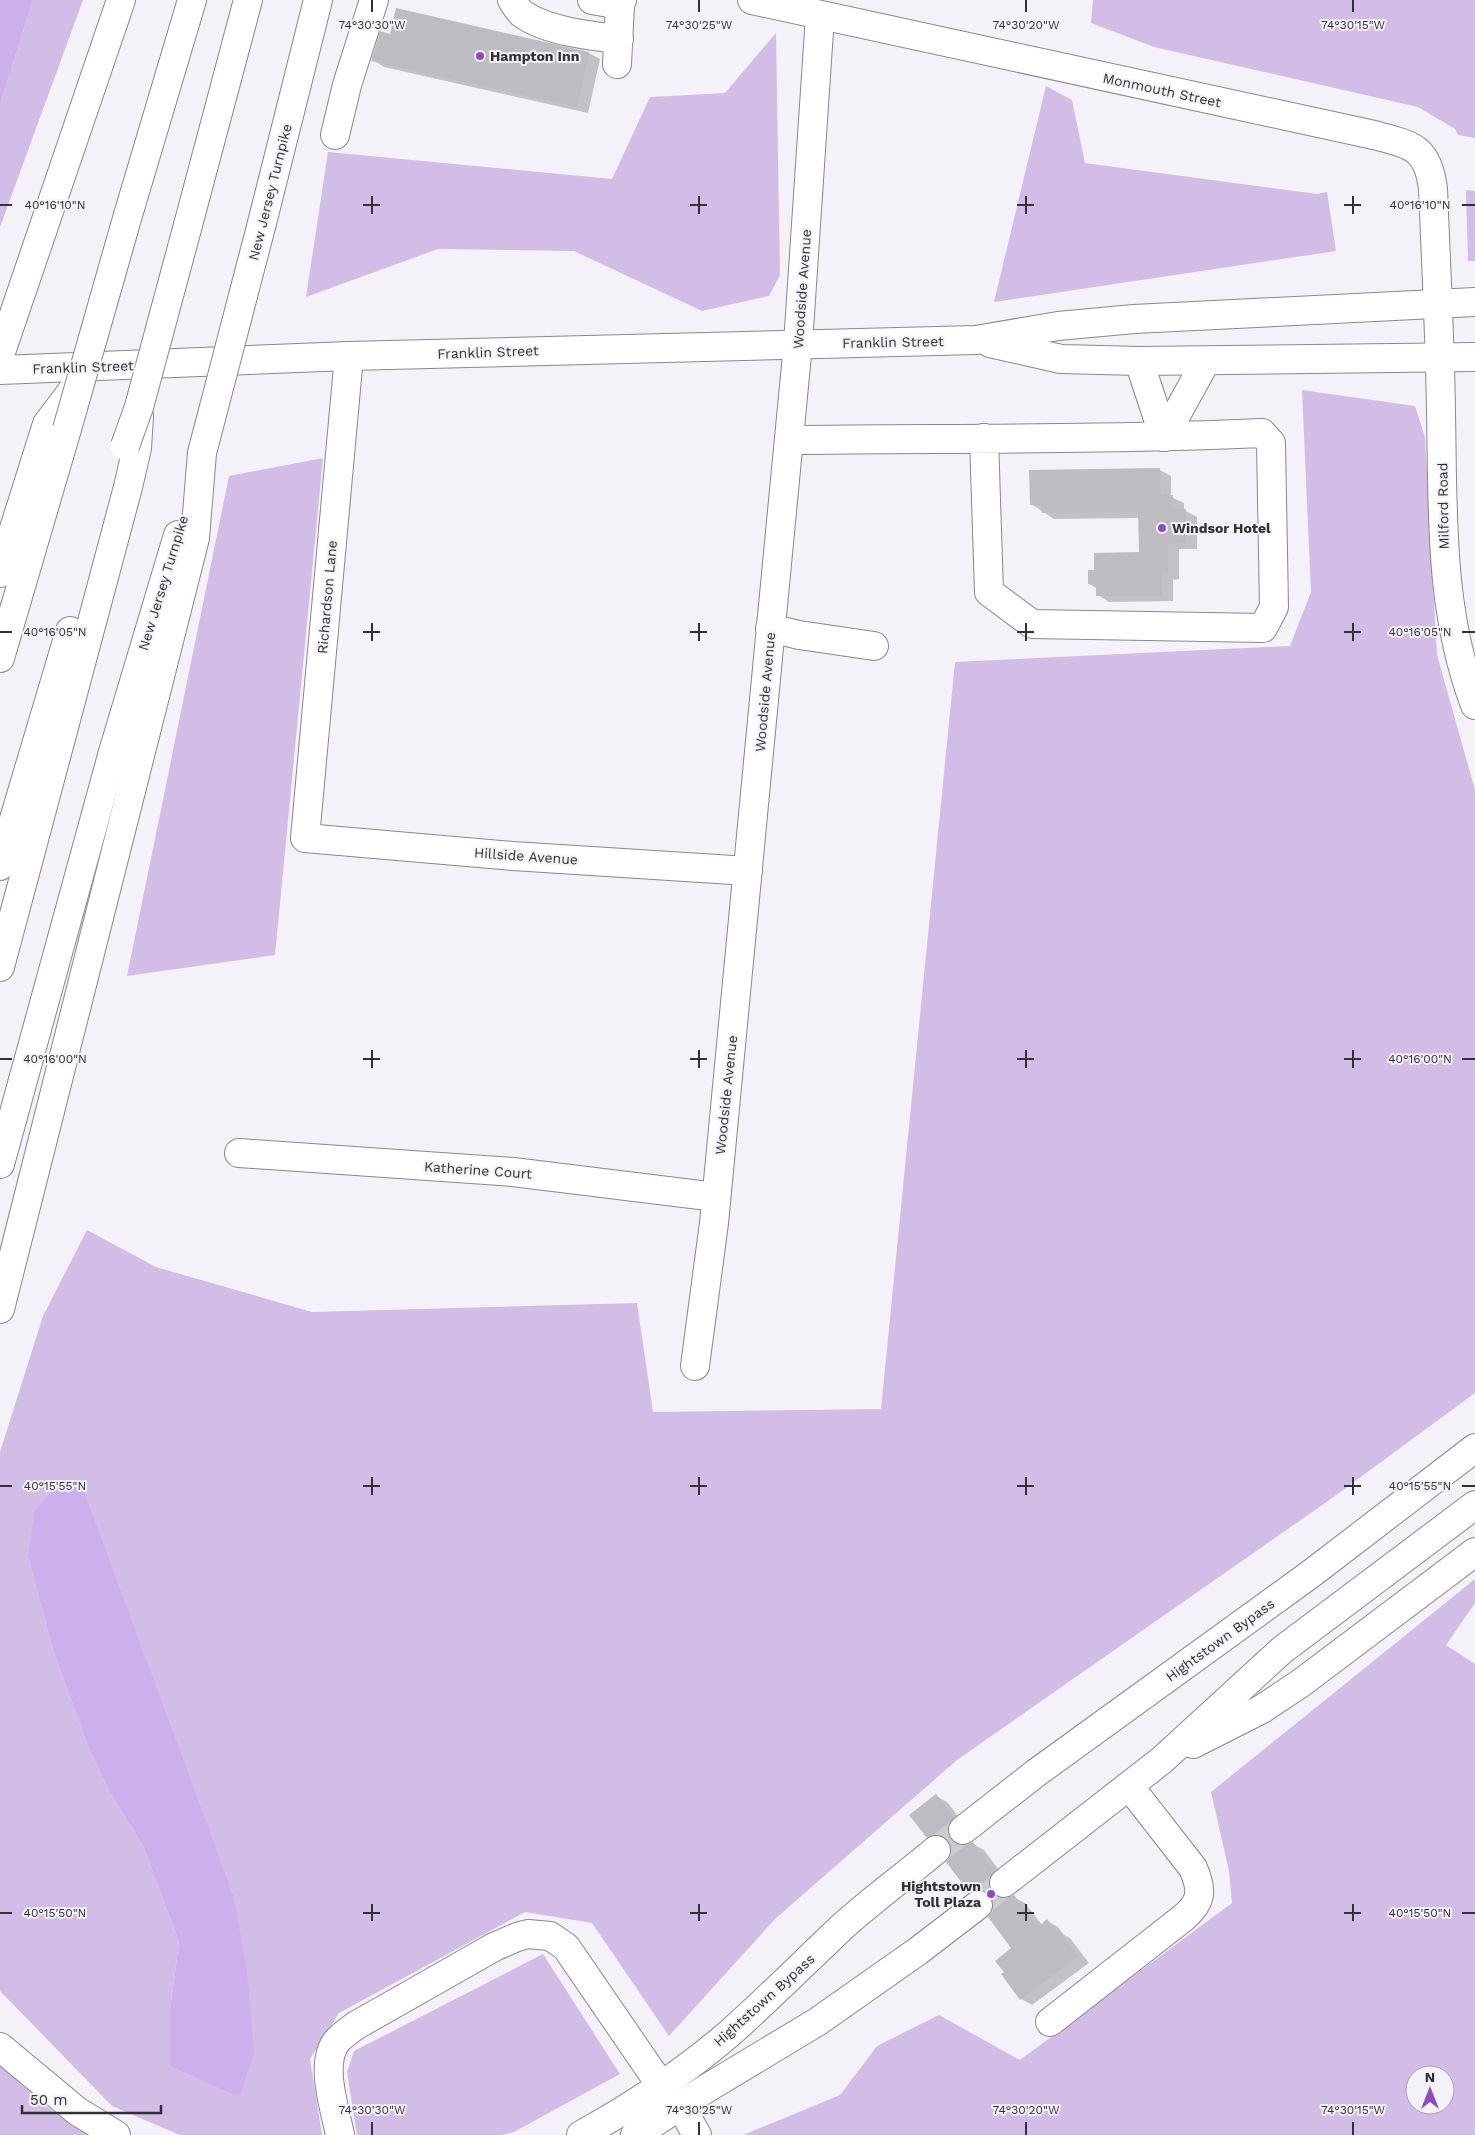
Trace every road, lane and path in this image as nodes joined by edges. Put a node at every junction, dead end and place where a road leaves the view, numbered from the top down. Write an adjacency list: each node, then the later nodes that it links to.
1 (121, 0): 16 (main road)
2 (192, 0): 23 (main road, bridge)
3 (248, 0): 27 (main road, bridge)
4 (318, 0): 28 (main road, New Jersey Turnpike, bridge)
5 (374, 0): 11 (main road)
6 (512, 0): 9 (main road)
7 (592, 0): 9 (main road)
8 (752, 0): 10 (main road, Monmouth Street)
9 (621, 3)
10 (820, 16): 13 (main road, Monmouth Street); 15 (main road, Woodside Avenue)
11 (335, 135)
12 (1475, 302): 13 (main road)
13 (1437, 303): 14 (main road); 19 (main road, Milford Road)
14 (976, 340): 15 (main road, Franklin Street); 20 (main road)
15 (798, 344): 17 (main road, Franklin Street); 26 (main road, Woodside Avenue)
16 (0, 355)
17 (349, 356): 22 (main road, Franklin Street); 34 (main road, Richardson Lane)
18 (1475, 356): 19 (main road)
19 (1439, 357): 21 (main road); 33 (main road, Milford Road)
20 (1139, 361): 21 (main road); 24 (main road)
21 (1206, 361): 24 (main road)
22 (0, 370)
23 (57, 426): 29 (main road); 32 (main road)
24 (1164, 437): 25 (main road); 25 (main road)
25 (984, 438): 26 (main road)
26 (789, 440): 30 (main road, Woodside Avenue)
27 (131, 447): 35 (main road); 37 (main road)
28 (202, 453): 39 (main road, New Jersey Turnpike); 41 (main road)
29 (0, 573)
30 (770, 628): 31 (main road); 36 (main road, Woodside Avenue)
31 (874, 646)
32 (0, 658)
33 (1475, 705)
34 (305, 838): 36 (main road, Hillside Avenue)
35 (0, 866)
36 (748, 871): 40 (main road, Woodside Avenue)
37 (0, 966)
38 (239, 1153): 40 (main road, Katherine Court)
39 (0, 1164)
40 (716, 1197): 42 (main road, Woodside Avenue)
41 (0, 1309)
42 (695, 1366)
43 (1475, 1448): 48 (main road, Hightstown Bypass)
44 (1475, 1505): 46 (main road)
45 (1475, 1552): 46 (main road)
46 (1162, 1760): 47 (main road)
47 (1129, 1786): 50 (main road); 53 (main road)
48 (963, 1830)
49 (936, 1850): 57 (main road, Hightstown Bypass)
50 (1004, 1884)
51 (978, 1905): 52 (main road)
52 (817, 2022): 58 (main road); 62 (main road)
53 (1050, 2022)
54 (0, 2035): 56 (main road)
55 (0, 2047): 56 (main road)
56 (35, 2076): 59 (main road)
57 (662, 2087): 60 (main road); 61 (main road, Hightstown Bypass)
58 (684, 2130)
59 (116, 2135)
60 (340, 2135)
61 (581, 2135)
62 (635, 2135)

